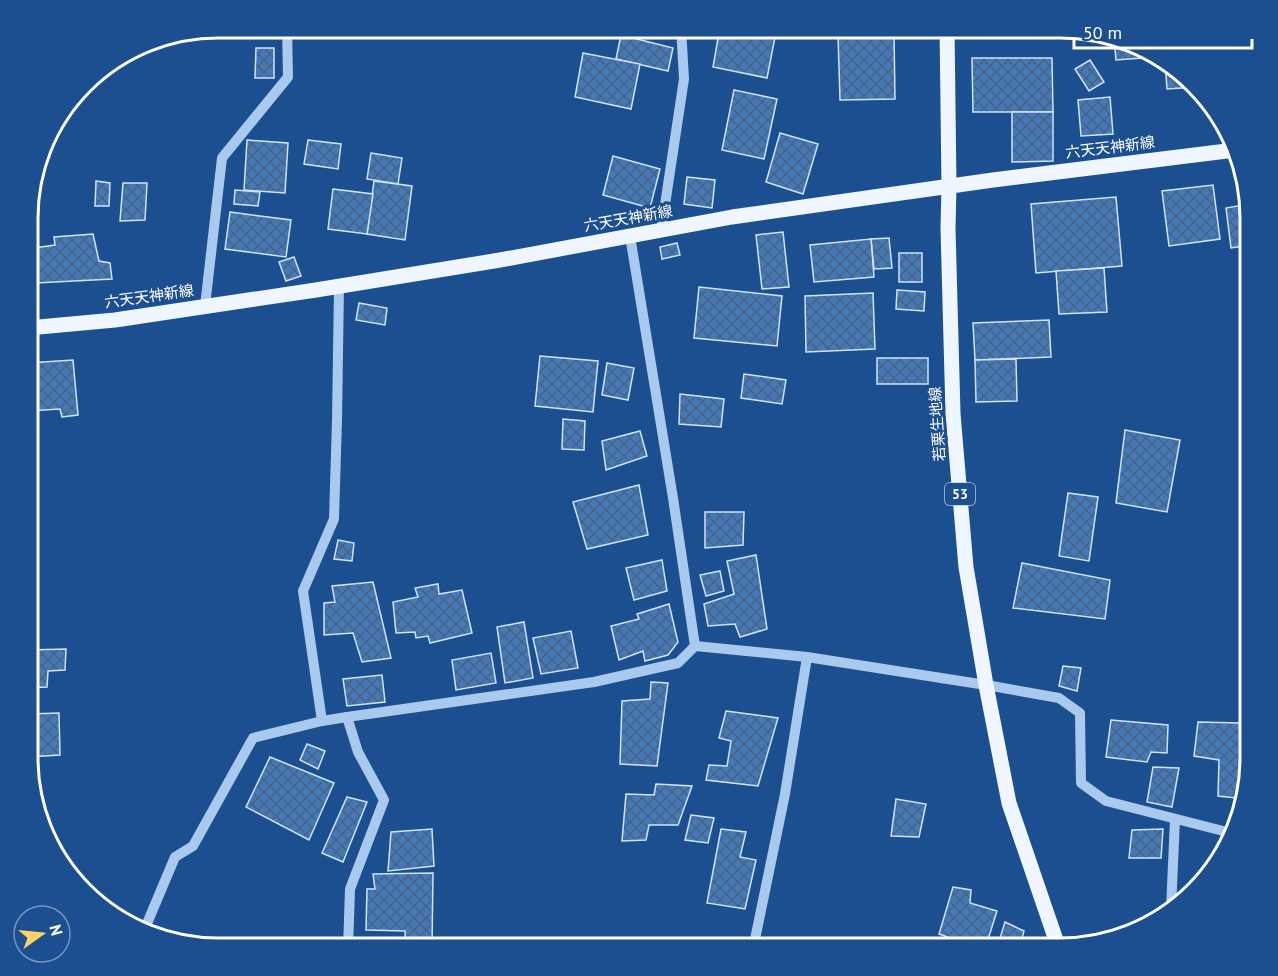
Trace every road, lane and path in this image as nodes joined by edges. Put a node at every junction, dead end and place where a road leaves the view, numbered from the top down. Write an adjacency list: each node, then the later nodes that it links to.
1 (287, 38): 9 (street)
2 (682, 38): 6 (street)
3 (947, 38): 5 (main road, 若栗生地線 / 53)
4 (1228, 151): 5 (main road, 六天天神新線)
5 (950, 186): 6 (main road, 六天天神新線); 13 (main road, 若栗生地線 / 53)
6 (661, 231): 7 (main road, 六天天神新線)
7 (630, 236): 8 (main road, 六天天神新線); 11 (street)
8 (339, 286): 9 (main road, 六天天神新線); 15 (street)
9 (205, 306): 10 (main road, 六天天神新線)
10 (38, 327)
11 (695, 646): 12 (street); 14 (street)
12 (807, 657): 13 (street); 21 (street)
13 (986, 685): 16 (street); 22 (main road, 若栗生地線 / 53)
14 (346, 717): 15 (street); 20 (street)
15 (322, 721): 19 (street)
16 (1175, 819): 17 (street); 18 (street)
17 (1225, 831)
18 (1171, 900)
19 (147, 924)
20 (348, 938)
21 (755, 938)
22 (1055, 938)

